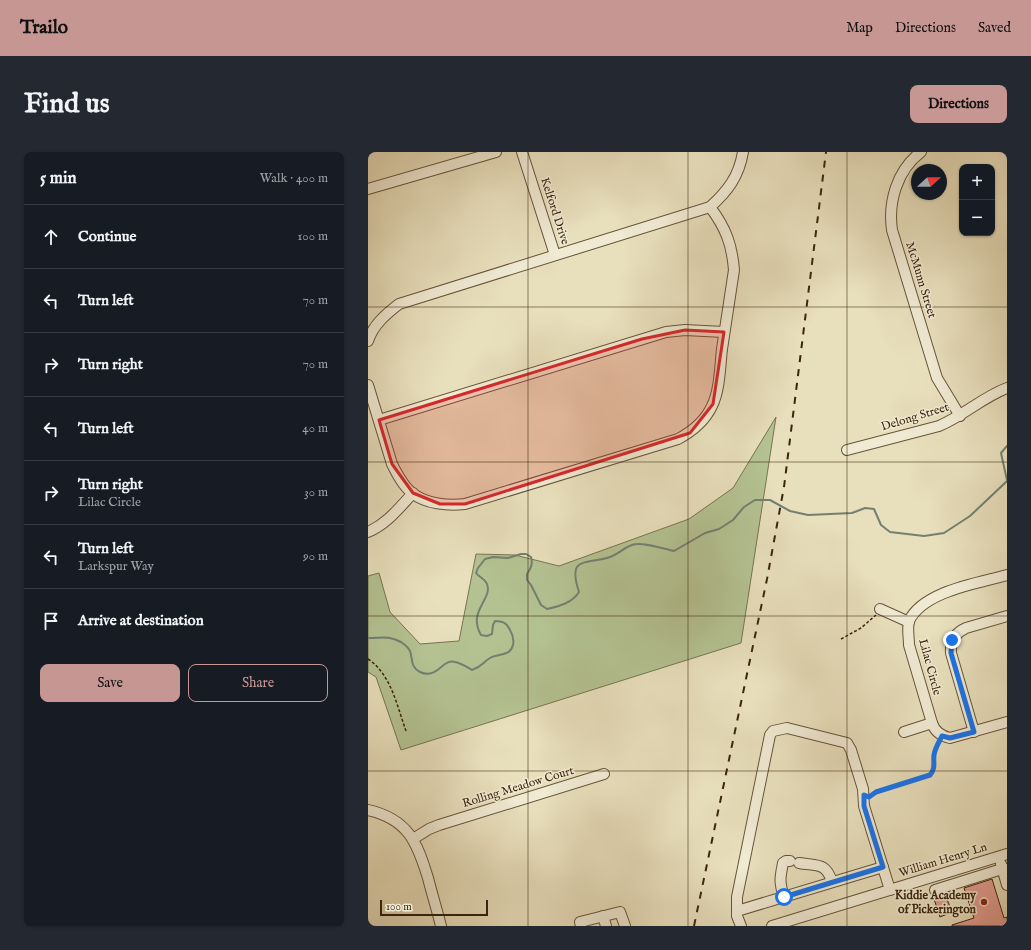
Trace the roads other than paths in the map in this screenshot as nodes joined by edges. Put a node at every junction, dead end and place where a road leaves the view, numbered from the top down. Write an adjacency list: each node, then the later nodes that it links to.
1 (496, 152): 5 (street)
2 (522, 152): 7 (street, Kelford Drive)
3 (743, 152): 6 (street)
4 (921, 152): 12 (street, McMunn Street)
5 (368, 189)
6 (710, 207): 7 (street); 8 (street)
7 (555, 255): 9 (street)
8 (724, 332): 13 (street); 15 (street)
9 (368, 341)
10 (368, 385): 13 (street)
11 (1007, 388): 12 (street, Delong Street)
12 (960, 416): 14 (street, Delong Street)
13 (379, 420): 15 (street)
14 (847, 450)
15 (412, 493): 16 (street)
16 (368, 532)
17 (1007, 575): 20 (street)
18 (881, 610): 20 (street)
19 (1007, 616): 24 (street)
20 (909, 622): 22 (street, Lilac Circle)
21 (1007, 722): 24 (street)
22 (932, 723): 23 (street); 24 (street, Lilac Circle)
23 (904, 732)
24 (974, 732)
25 (604, 774): 27 (street, Rolling Meadow Court)
26 (368, 810): 27 (street)
27 (413, 839): 39 (street)
28 (1003, 855): 30 (street); 33 (street, William Henry Ln)
29 (883, 867): 31 (street); 33 (street); 36 (street)
30 (1005, 869): 32 (street); 34 (street)
31 (832, 882): 35 (street); 35 (street)
32 (1007, 885)
33 (890, 890): 38 (street, William Henry Ln)
34 (935, 890)
35 (784, 897): 36 (street)
36 (737, 911): 42 (street)
37 (604, 921): 40 (street); 41 (street)
38 (795, 923): 43 (street, William Henry Ln)
39 (441, 926)
40 (581, 926)
41 (625, 926)
42 (741, 926)
43 (772, 926)

